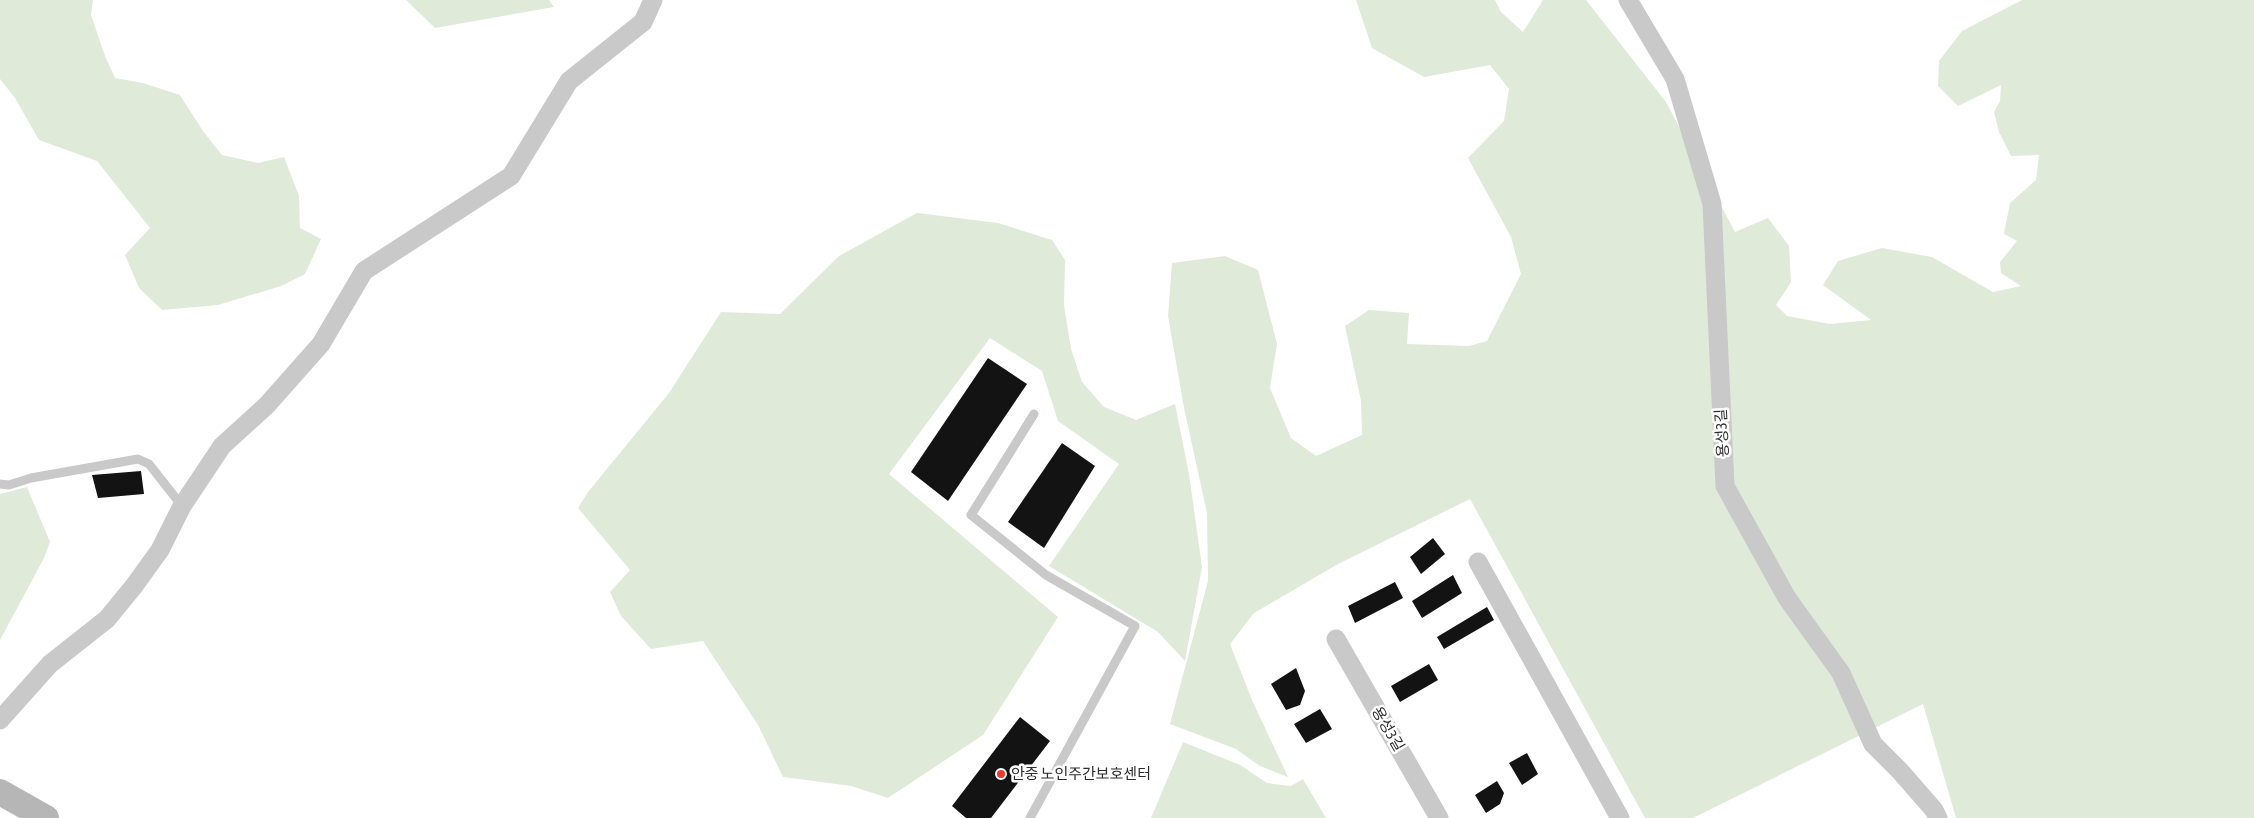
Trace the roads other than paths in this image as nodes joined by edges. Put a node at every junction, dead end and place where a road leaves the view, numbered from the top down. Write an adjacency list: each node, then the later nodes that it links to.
1 (653, 0): 5 (street)
2 (1628, 0): 16 (street, 용성3길)
3 (1034, 414): 13 (lane)
4 (0, 484): 5 (lane)
5 (182, 506): 8 (street)
6 (1478, 562): 15 (street)
7 (1336, 639): 14 (street, 용성3길)
8 (0, 720)
9 (0, 792): 12 (street)
10 (0, 803): 11 (street)
11 (26, 818)
12 (46, 818)
13 (1030, 818)
14 (1439, 818)
15 (1620, 818)
16 (1938, 818)

